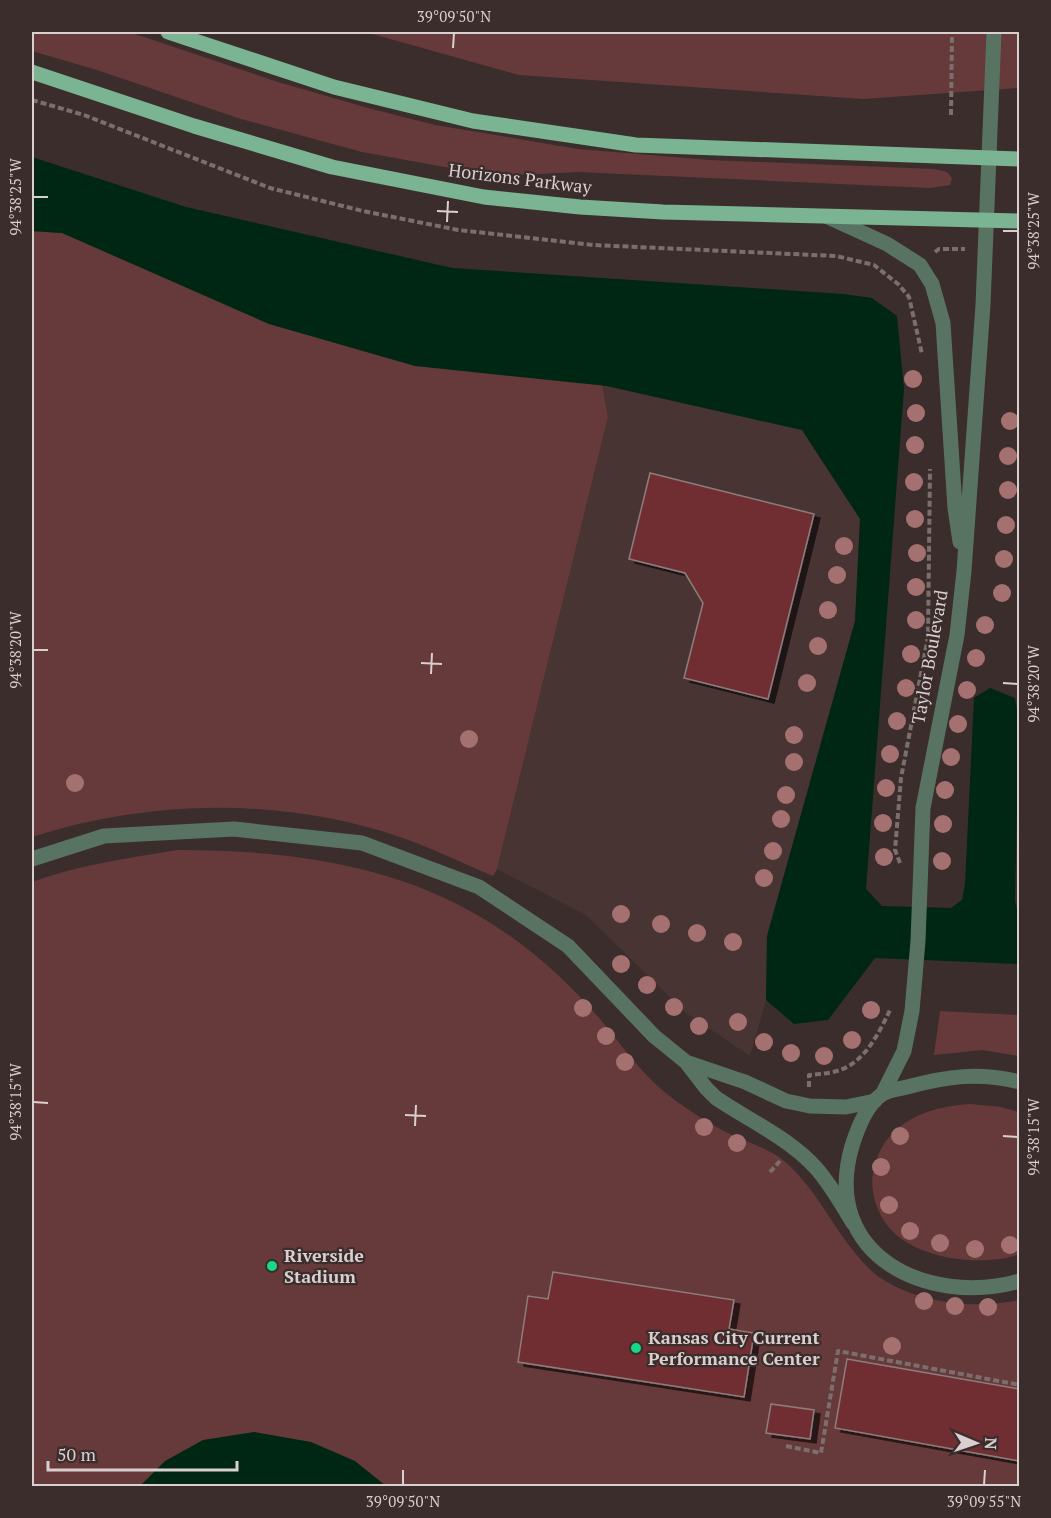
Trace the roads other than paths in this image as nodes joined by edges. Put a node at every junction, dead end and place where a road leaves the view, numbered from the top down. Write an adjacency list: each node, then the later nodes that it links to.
1 (168, 32): 4 (main road)
2 (994, 32): 4 (street, Taylor Boulevard)
3 (32, 72): 6 (main road, Horizons Parkway)
4 (990, 158): 5 (main road); 7 (street, Taylor Boulevard)
5 (1020, 159)
6 (828, 216): 7 (main road, Horizons Parkway); 9 (street)
7 (986, 220): 8 (main road, Horizons Parkway); 9 (street, Taylor Boulevard)
8 (1020, 221)
9 (964, 571): 13 (street, Taylor Boulevard)
10 (32, 859): 11 (street)
11 (686, 1062): 13 (street); 14 (street)
12 (1020, 1082): 13 (street)
13 (879, 1097): 14 (street, Taylor Boulevard)
14 (853, 1223): 15 (street)
15 (1020, 1281)

